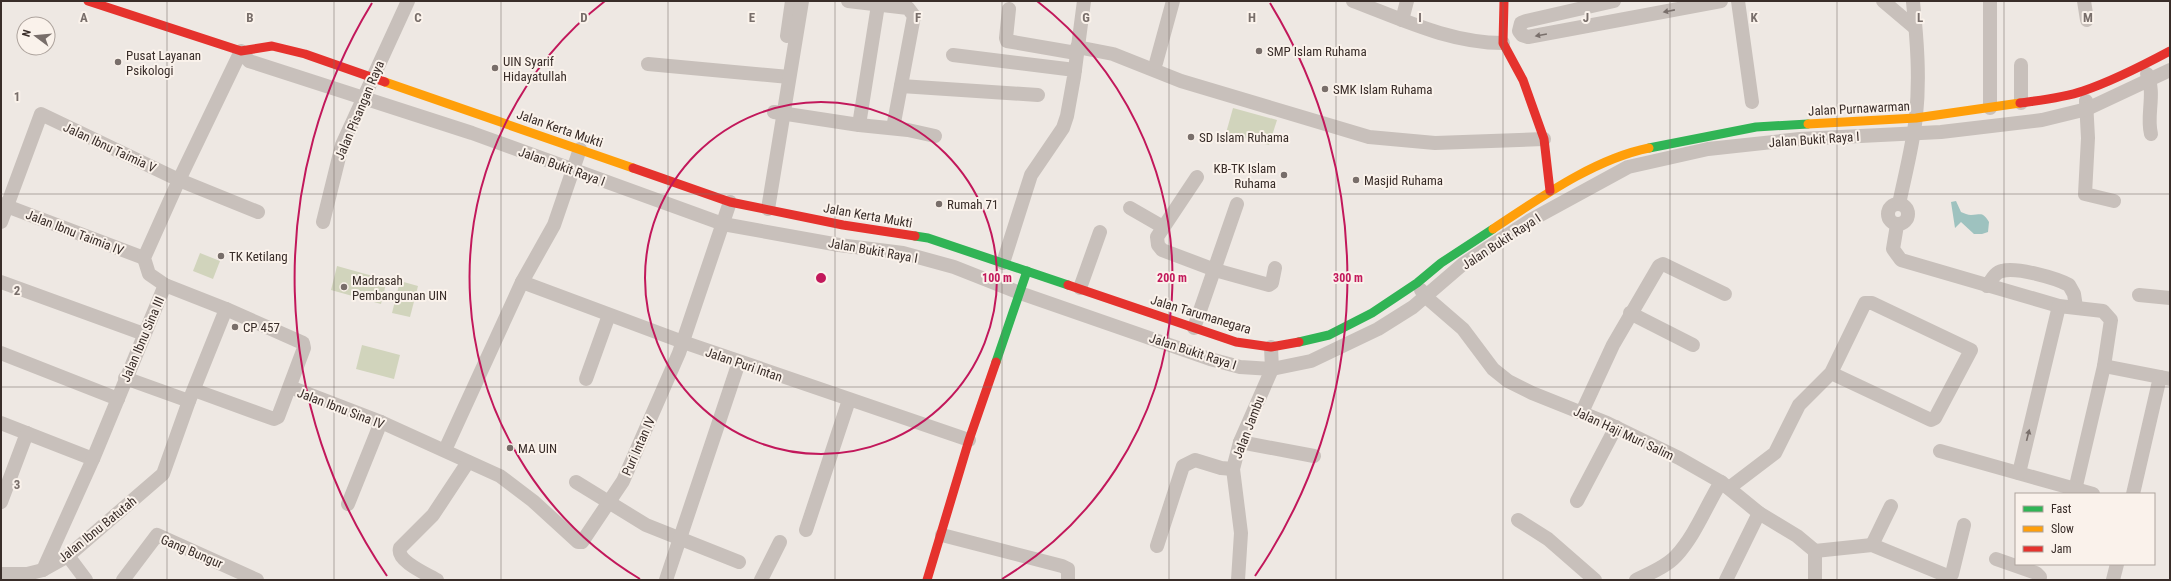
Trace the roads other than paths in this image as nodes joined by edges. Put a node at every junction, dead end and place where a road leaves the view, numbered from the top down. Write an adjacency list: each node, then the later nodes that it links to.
1 (88, 1): 28 (street)
2 (408, 1): 39 (street, Jalan Pisangan Raya)
3 (792, 1): 36 (street)
4 (802, 1): 36 (street)
5 (848, 1): 17 (street)
6 (1084, 1): 26 (street)
7 (1173, 1): 30 (street)
8 (1353, 1): 21 (street)
9 (1407, 1): 21 (street)
10 (1504, 1): 25 (street)
11 (1614, 1): 19 (street)
12 (1721, 1): 23 (street, one-way to 23)
13 (1738, 1): 42 (street)
14 (1915, 1): 18 (street); 24 (street)
15 (1990, 1): 44 (street)
16 (2084, 1): 22 (street)
17 (878, 4): 38 (street); 47 (street)
18 (1886, 4): 24 (street)
19 (1572, 6): 23 (street); 23 (street, one-way to 19)
20 (1009, 9): 26 (street)
21 (1402, 20): 25 (street)
22 (2087, 20)
23 (1577, 28)
24 (1915, 28): 46 (street)
25 (1503, 43): 54 (street)
26 (1077, 50): 34 (street); 54 (street)
27 (2170, 51): 33 (street, Jalan Purnawarman)
28 (241, 52): 39 (street, Jalan Bukit Raya I); 39 (street, Jalan Kerta Mukti); 59 (street)
29 (953, 55): 34 (street)
30 (1156, 63)
31 (648, 64): 36 (street)
32 (2021, 65): 43 (street)
33 (2143, 66): 37 (street); 41 (street, Jalan Purnawarman)
34 (1075, 70): 77 (street)
35 (2170, 70): 37 (street, Jalan Bukit Raya I)
36 (785, 76): 45 (street)
37 (2149, 81): 41 (street, Jalan Bukit Raya I); 52 (street)
38 (901, 86): 40 (street); 49 (street)
39 (367, 89): 55 (street, Jalan Kerta Mukti); 56 (street, Jalan Bukit Raya I); 70 (street, Jalan Pisangan Raya)
40 (1038, 95)
41 (2085, 100): 43 (street, Jalan Purnawarman); 48 (street, Jalan Bukit Raya I); 62 (street)
42 (1752, 102)
43 (2021, 103): 44 (street, Jalan Purnawarman)
44 (1992, 107): 46 (street, Jalan Purnawarman); 48 (street)
45 (778, 112): 47 (street); 66 (street)
46 (1916, 118): 50 (street, Jalan Purnawarman); 51 (street)
47 (859, 125): 49 (street)
48 (1995, 125): 51 (street, Jalan Bukit Raya I)
49 (893, 128): 53 (street)
50 (1800, 132): 51 (street, Jalan Bukit Raya I); 60 (street, Jalan Purnawarman); 86 (street, Jalan Bukit Raya I)
51 (1913, 133): 84 (street)
52 (2151, 134)
53 (935, 136)
54 (1544, 139): 60 (street)
55 (576, 147): 56 (street); 58 (street, Jalan Kerta Mukti)
56 (568, 168): 61 (street, Jalan Bukit Raya I); 81 (street)
57 (1197, 177): 73 (street)
58 (660, 179): 61 (street); 63 (street, Jalan Kerta Mukti)
59 (179, 180): 65 (street, Jalan Ibnu Taimia V); 68 (street, Jalan Ibnu Taimia V); 76 (street)
60 (1550, 191): 86 (street, Jalan Tarumanegara)
61 (655, 198): 71 (street, Jalan Bukit Raya I)
62 (2114, 201)
63 (730, 202): 66 (street, Jalan Kerta Mukti); 71 (street, Puri Intan IV)
64 (1237, 204): 79 (street)
65 (4, 205): 69 (street); 76 (street, Jalan Ibnu Taimia IV)
66 (763, 208): 72 (street, Jalan Kerta Mukti)
67 (1130, 208): 73 (street)
68 (258, 212)
69 (1, 222)
70 (323, 222)
71 (723, 224): 75 (street, Jalan Bukit Raya I); 98 (street, Puri Intan IV)
72 (843, 225): 75 (street); 77 (street, Jalan Kerta Mukti)
73 (1163, 227): 79 (street)
74 (1100, 232): 85 (street)
75 (839, 245): 82 (street, Jalan Bukit Raya I)
76 (144, 258): 83 (street, Jalan Ibnu Sina III)
77 (1003, 264): 82 (street, Jalan Kerta Mukti)
78 (1275, 268): 79 (street)
79 (1215, 270): 95 (street)
80 (1, 282): 96 (street)
81 (522, 282): 94 (street, Jalan Puri Intan); 120 (street)
82 (1024, 282): 85 (street, Jalan Tarumanegara); 101 (street, Jalan Bukit Raya I); 118 (street)
83 (165, 285): 92 (street, Jalan Ibnu Sina IV); 96 (street, Jalan Ibnu Sina III)
84 (1987, 286): 90 (street); 91 (street)
85 (1080, 288): 95 (street, Jalan Tarumanegara)
86 (1422, 290): 97 (street, Jalan Tarumanegara); 102 (street, Jalan Bukit Raya I); 113 (street, Jalan Haji Muri Salim)
87 (1725, 294): 93 (street)
88 (2138, 295): 89 (street)
89 (2170, 298)
90 (2059, 306): 91 (street); 126 (street, one-way to 90)
91 (2076, 307): 104 (street)
92 (226, 309): 109 (street, Jalan Ibnu Sina IV); 110 (street)
93 (1630, 312): 99 (street); 113 (street)
94 (609, 315): 98 (street, Jalan Puri Intan); 108 (street)
95 (1194, 328): 101 (street, Jalan Tarumanegara)
96 (144, 334): 106 (street, Jalan Ibnu Sina III)
97 (1308, 341): 101 (street, Jalan Tarumanegara); 102 (street)
98 (683, 342): 103 (street, Jalan Puri Intan); 134 (street, Puri Intan IV)
99 (1693, 344)
100 (1, 353): 111 (street)
101 (1272, 358): 102 (street, Jalan Bukit Raya I); 119 (street, Jalan Jambu)
102 (1311, 361)
103 (739, 362): 112 (street, Jalan Puri Intan); 142 (street)
104 (2104, 366): 107 (street); 129 (street)
105 (1831, 372): 105 (street); 128 (street)
106 (125, 378): 110 (street); 111 (street, Jalan Ibnu Sina III)
107 (2165, 378): 131 (street)
108 (586, 379)
109 (290, 387): 110 (street); 114 (street, Jalan Ibnu Sina IV)
110 (191, 395): 148 (street, Jalan Ibnu Batutah)
111 (118, 399): 123 (street, Jalan Ibnu Sina III)
112 (849, 400): 118 (street, Jalan Puri Intan); 140 (street)
113 (1582, 412): 116 (street, Jalan Haji Muri Salim)
114 (381, 422): 120 (street, Jalan Ibnu Sina IV); 135 (street)
115 (1, 423): 117 (street)
116 (1616, 427): 128 (street, Jalan Haji Muri Salim); 132 (street)
117 (27, 433): 123 (street); 133 (street)
118 (969, 440): 141 (street)
119 (1240, 442): 122 (street); 125 (street, Jalan Jambu)
120 (445, 450): 124 (street, Jalan Ibnu Sina IV)
121 (1940, 451): 126 (street)
122 (1314, 456)
123 (93, 459): 152 (street, Jalan Ibnu Sina III)
124 (468, 462): 143 (street, Jalan Ibnu Sina IV); 159 (street)
125 (1233, 469): 146 (street); 163 (street, Jalan Jambu)
126 (2019, 473): 129 (street)
127 (576, 482): 134 (street)
128 (1725, 485): 137 (street, Jalan Haji Muri Salim); 165 (street)
129 (2075, 490): 130 (street)
130 (2088, 493)
131 (2133, 493)
132 (1577, 501)
133 (1, 502)
134 (610, 502): 142 (street); 143 (street, Puri Intan IV)
135 (348, 504)
136 (1891, 506): 145 (street)
137 (1759, 513): 147 (street, Jalan Haji Muri Salim); 166 (street)
138 (1518, 520): 164 (street)
139 (1964, 525): 145 (street)
140 (806, 530)
141 (942, 535): 161 (street); 162 (street)
142 (680, 539): 150 (street); 155 (street)
143 (582, 542)
144 (780, 542): 160 (street)
145 (1872, 545): 147 (street)
146 (1157, 546)
147 (1815, 551): 154 (street)
148 (68, 556): 152 (street, Jalan Ibnu Batutah); 156 (street)
149 (1996, 559): 167 (street)
150 (739, 562)
151 (2117, 565): 168 (street)
152 (43, 570): 153 (street, Jalan Ibnu Batutah)
153 (1, 574)
154 (1820, 578)
155 (669, 579)
156 (86, 580)
157 (123, 580): 158 (street, Gang Bungur)
158 (258, 580)
159 (437, 580)
160 (761, 580)
161 (927, 580)
162 (1068, 580)
163 (1238, 580)
164 (1595, 580)
165 (1636, 580)
166 (1726, 580)
167 (2039, 580)
168 (2113, 580)

